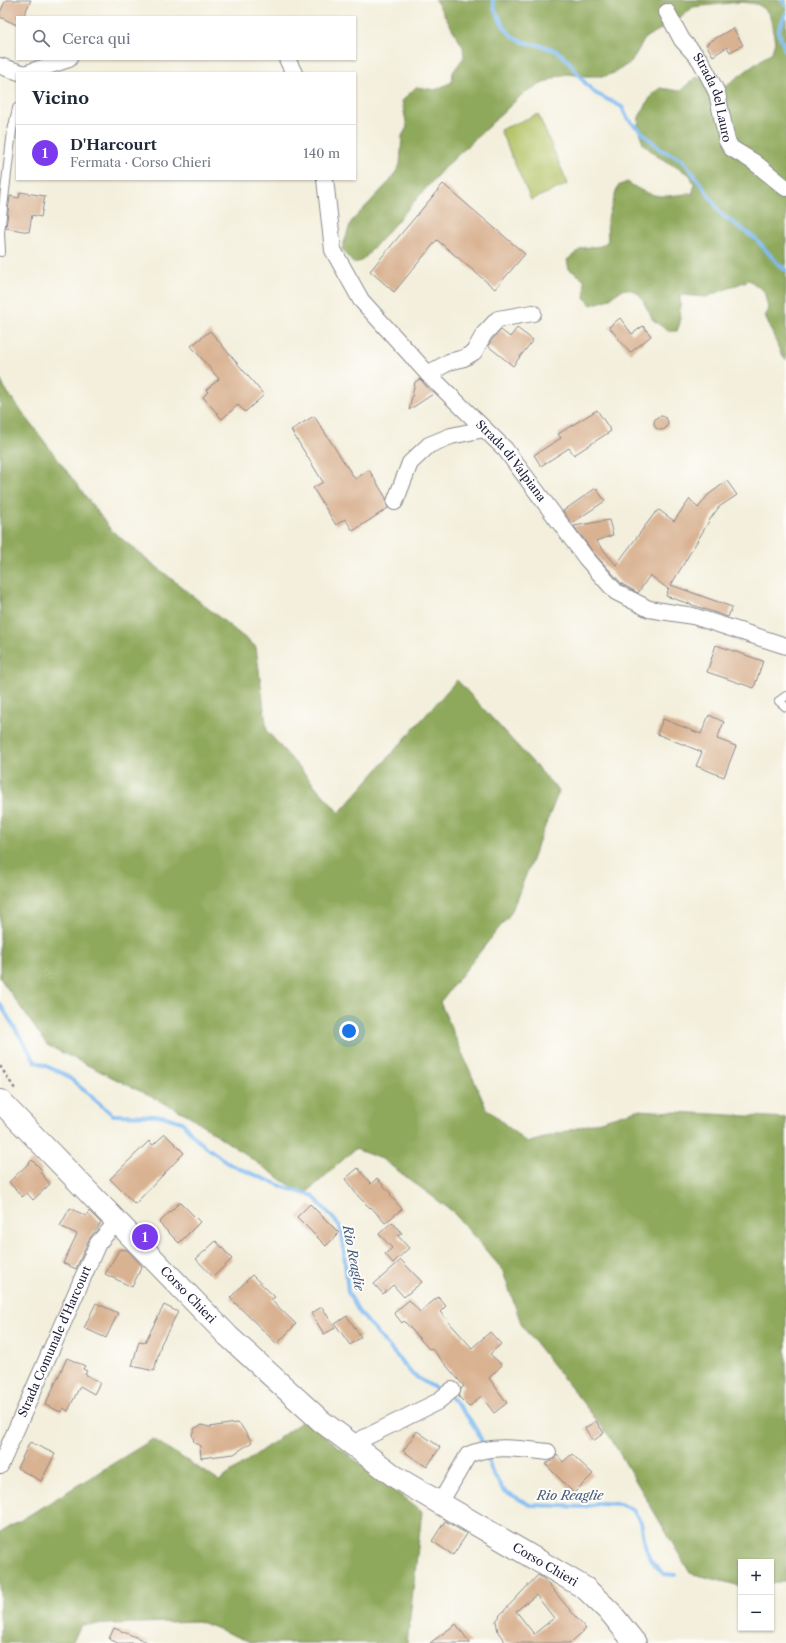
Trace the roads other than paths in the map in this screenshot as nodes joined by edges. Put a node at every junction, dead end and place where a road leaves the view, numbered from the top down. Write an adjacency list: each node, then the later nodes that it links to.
1 (667, 12): 10 (street, Strada del Lauro)
2 (66, 60): 6 (street)
3 (288, 60): 7 (street)
4 (0, 66): 5 (street)
5 (19, 72)
6 (30, 72)
7 (294, 72)
8 (16, 113): 11 (lane)
9 (325, 180): 13 (street, Strada di Valpiana)
10 (786, 188)
11 (1, 252)
12 (533, 313): 13 (street)
13 (428, 374): 14 (street, Strada di Valpiana)
14 (484, 429): 15 (street); 16 (street, Strada di Valpiana)
15 (395, 502)
16 (786, 646)
17 (786, 696): 18 (lane)
18 (786, 707)
19 (9, 1098): 20 (main road, Corso Chieri)
20 (117, 1222): 22 (main road, Corso Chieri); 24 (street, Strada Comunale d'Harcourt)
21 (452, 1390): 22 (street)
22 (352, 1444): 25 (main road, Corso Chieri)
23 (548, 1452): 25 (street)
24 (0, 1466)
25 (440, 1503): 26 (main road, Corso Chieri)
26 (635, 1643)

